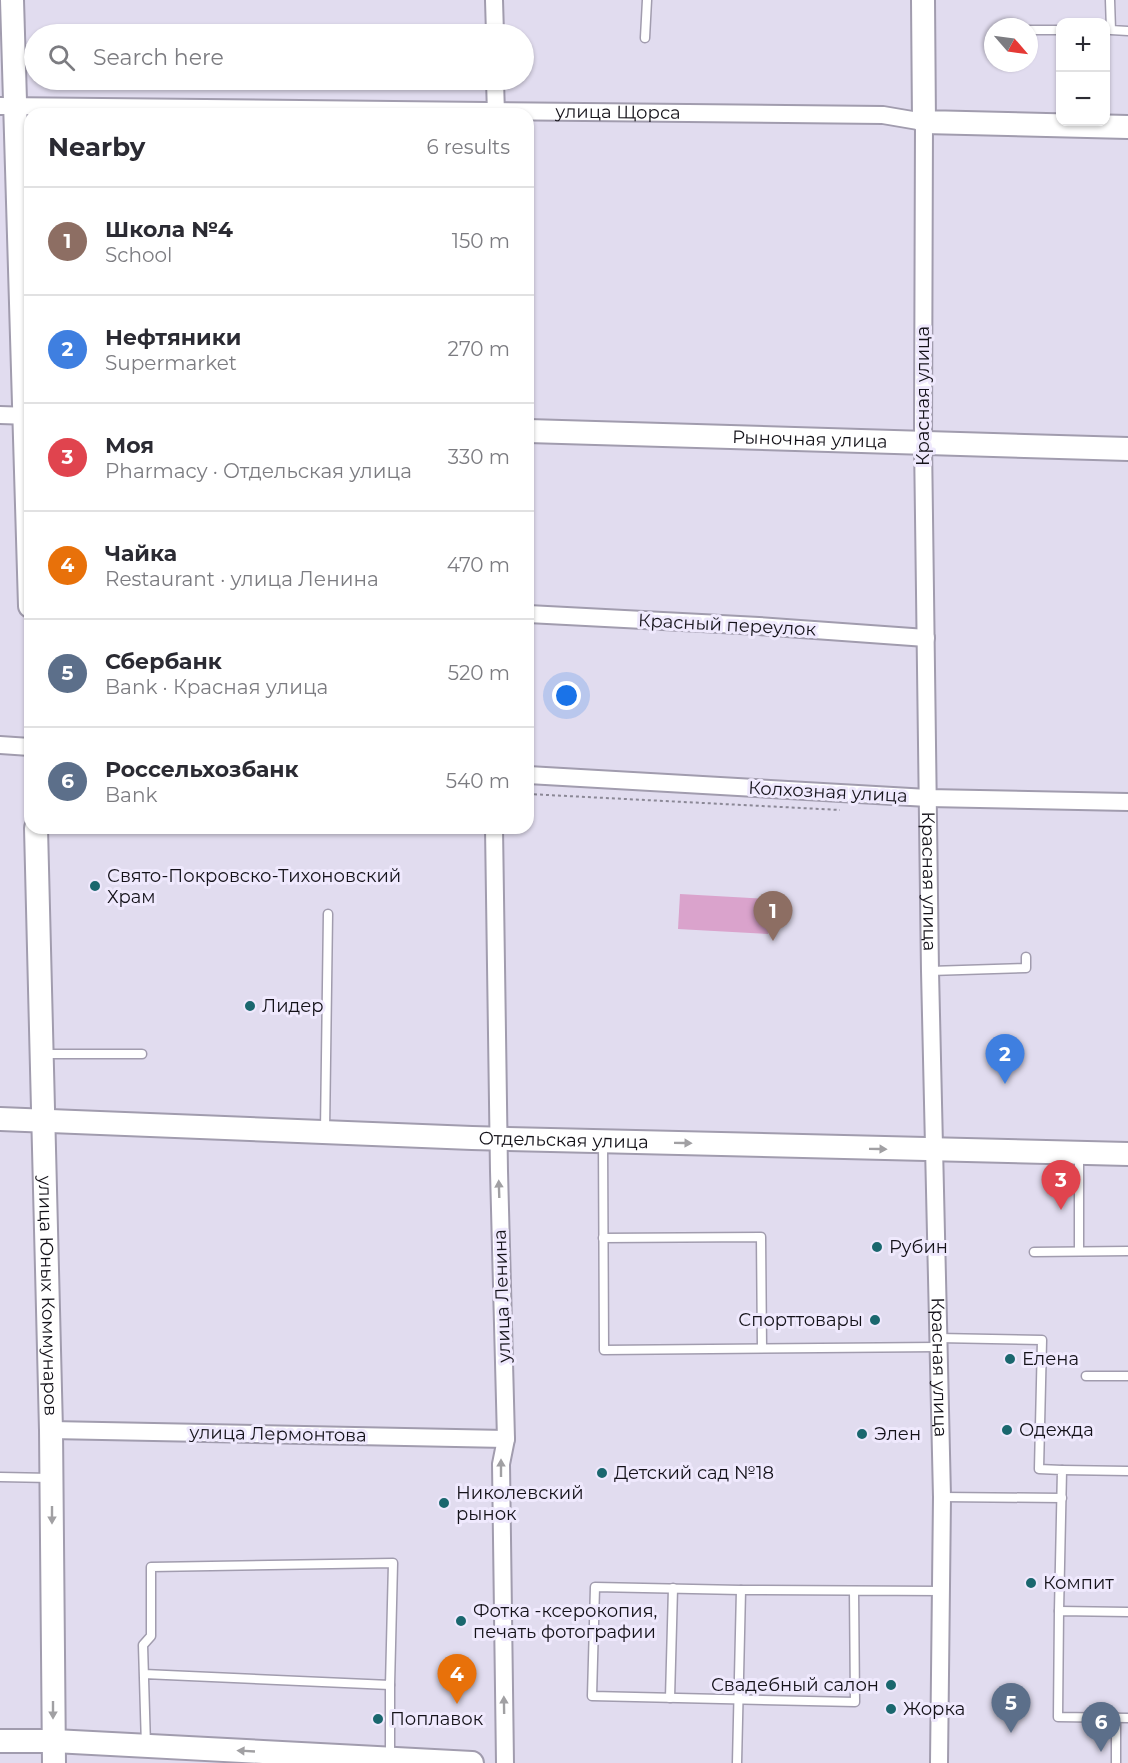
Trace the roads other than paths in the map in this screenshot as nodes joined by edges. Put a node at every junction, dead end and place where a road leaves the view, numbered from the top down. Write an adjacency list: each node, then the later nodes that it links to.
1 (12, 0): 14 (street)
2 (494, 0): 7 (street)
3 (646, 0): 12 (lane)
4 (923, 0): 18 (street, Красная улица)
5 (1110, 0): 6 (lane)
6 (1109, 18)
7 (495, 24)
8 (1038, 30): 9 (lane)
9 (1056, 30)
10 (1110, 30): 11 (lane)
11 (1128, 31)
12 (645, 38)
13 (495, 90): 16 (street)
14 (7, 106): 15 (street, улица Щорса); 20 (street)
15 (147, 108)
16 (496, 108)
17 (534, 113): 18 (street, улица Щорса)
18 (924, 122): 19 (street, улица Щорса); 24 (street, Красная улица)
19 (1128, 127)
20 (24, 370)
21 (0, 415): 22 (street)
22 (24, 416)
23 (534, 431): 24 (street, Рыночная улица)
24 (922, 441): 25 (street, Рыночная улица); 27 (street, Красная улица)
25 (1128, 449)
26 (534, 614): 27 (street, Красный переулок)
27 (926, 638): 31 (street, Красная улица)
28 (0, 745): 29 (street)
29 (24, 747)
30 (534, 775): 31 (street, Колхозная улица)
31 (928, 798): 32 (street, Колхозная улица); 37 (street, Красная улица)
32 (1128, 802)
33 (36, 834): 38 (street, улица Юных Коммунаров)
34 (494, 834): 43 (street, улица Ленина)
35 (328, 914): 42 (lane)
36 (1026, 957): 37 (lane)
37 (930, 971): 45 (street, Красная улица)
38 (41, 1054): 39 (lane); 41 (street, улица Юных Коммунаров)
39 (142, 1054)
40 (0, 1119): 41 (street, Отдельская улица)
41 (42, 1120): 42 (street, Отдельская улица); 56 (street, улица Юных Коммунаров)
42 (325, 1132): 43 (street, Отдельская улица)
43 (499, 1138): 44 (street, Отдельская улица); 57 (street, улица Ленина, one-way to 43)
44 (603, 1141): 45 (street, Отдельская улица, one-way to 45); 48 (lane)
45 (934, 1149): 46 (street, Отдельская улица); 52 (street, Красная улица)
46 (1079, 1154): 47 (street, Отдельская улица); 49 (lane)
47 (1128, 1154)
48 (603, 1238): 53 (lane); 53 (lane)
49 (1079, 1251): 50 (lane); 51 (lane)
50 (1128, 1251)
51 (1034, 1252)
52 (938, 1342): 53 (lane); 58 (lane); 62 (street, Красная улица)
53 (762, 1348)
54 (1086, 1376): 55 (lane)
55 (1128, 1376)
56 (51, 1430): 57 (street, улица Лермонтова); 61 (street, улица Юных Коммунаров)
57 (506, 1439): 81 (street, улица Ленина, one-way to 57)
58 (1062, 1470): 59 (lane); 63 (lane)
59 (1128, 1471)
60 (0, 1477): 61 (lane)
61 (51, 1478): 78 (street, улица Юных Коммунаров, one-way to 78)
62 (942, 1497): 63 (lane); 67 (street, Красная улица)
63 (1062, 1498): 68 (lane)
64 (673, 1588): 65 (lane); 72 (lane); 72 (lane)
65 (741, 1590): 66 (lane); 73 (lane)
66 (854, 1591): 67 (lane); 73 (lane)
67 (941, 1591): 83 (street, Красная улица)
68 (1059, 1611): 69 (lane); 74 (lane)
69 (1128, 1612)
70 (144, 1674): 71 (lane); 71 (lane); 77 (lane)
71 (390, 1685): 79 (lane)
72 (670, 1698): 73 (lane)
73 (738, 1700): 82 (lane)
74 (1116, 1718): 75 (lane); 84 (lane)
75 (1128, 1718)
76 (0, 1741): 78 (street)
77 (146, 1746): 78 (street); 79 (street, one-way to 77)
78 (54, 1752)
79 (390, 1759): 80 (street)
80 (472, 1763)
81 (505, 1763)
82 (736, 1763)
83 (939, 1763)
84 (1116, 1763)

